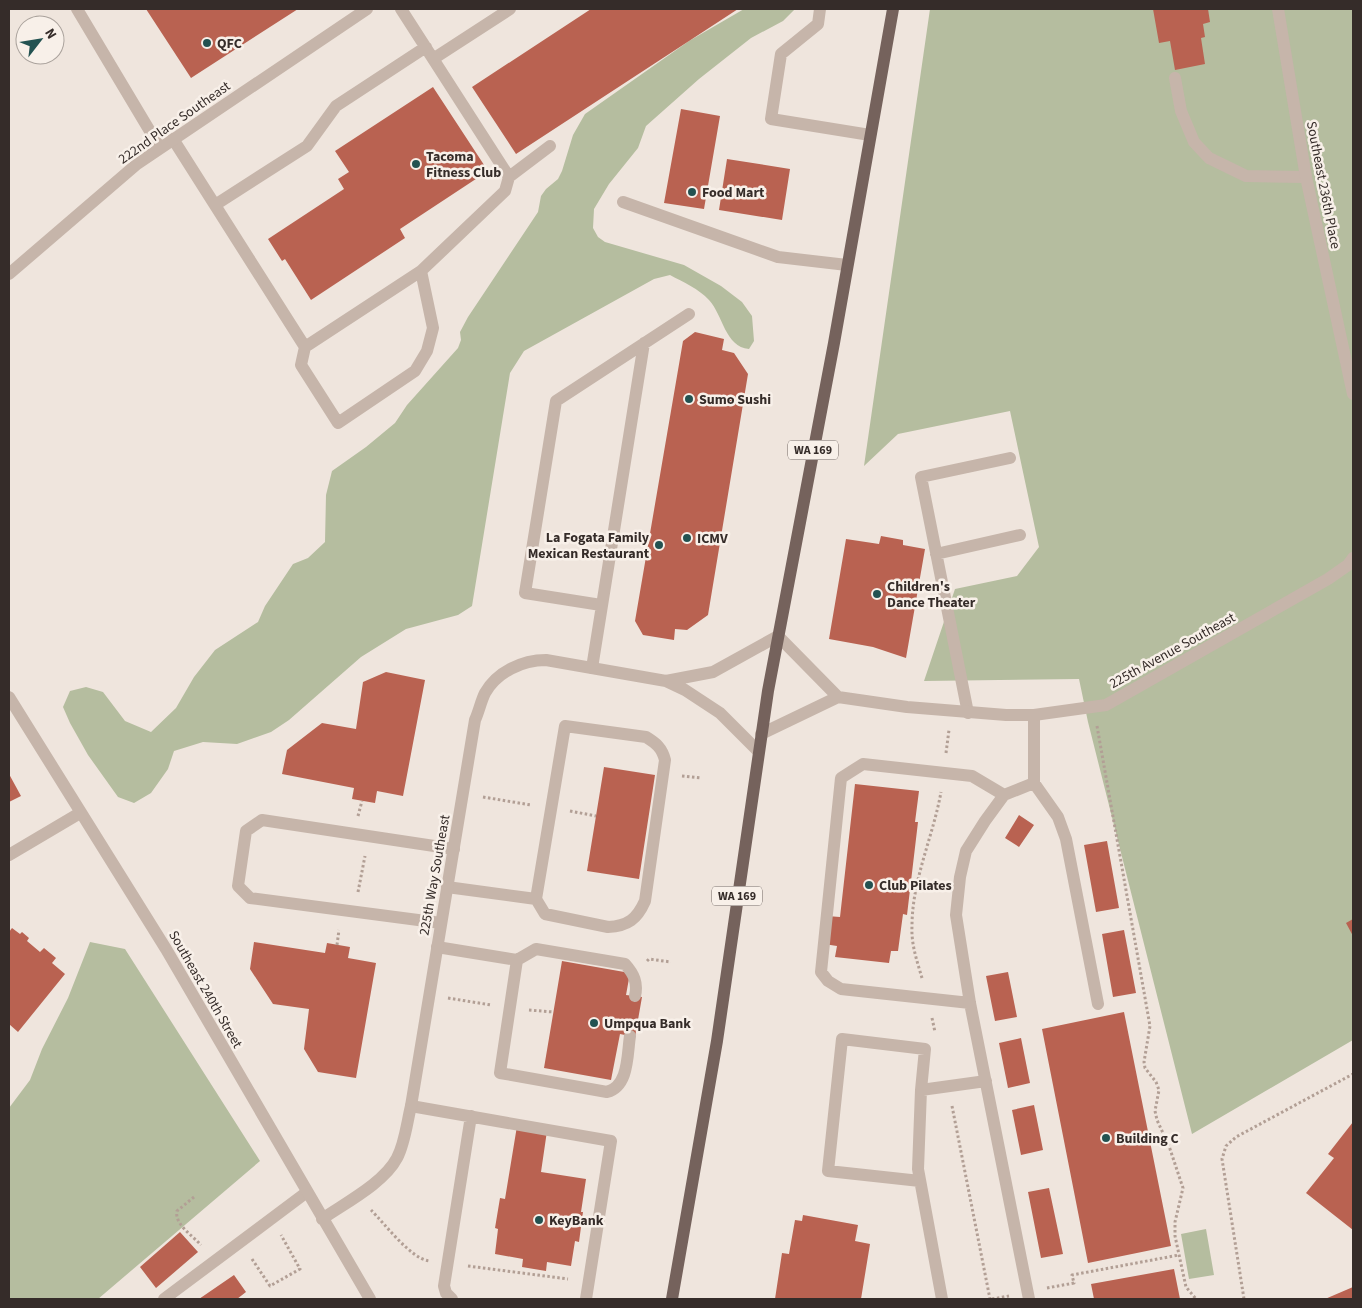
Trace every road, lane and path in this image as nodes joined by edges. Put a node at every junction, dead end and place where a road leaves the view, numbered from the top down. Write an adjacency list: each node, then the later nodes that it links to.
1 (77, 9): 14 (street)
2 (367, 9): 12 (street, 222nd Place Southeast)
3 (402, 9): 8 (street)
4 (510, 9): 9 (street)
5 (820, 9): 11 (street)
6 (893, 9): 11 (main road, WA 169)
7 (1278, 9): 16 (street, Southeast 236th Place)
8 (426, 48): 9 (street); 18 (street)
9 (434, 59): 15 (street)
10 (1175, 78): 16 (street)
11 (870, 135): 19 (main road, WA 169)
12 (173, 139): 14 (street, 222nd Place Southeast); 18 (street)
13 (550, 146): 15 (street)
14 (160, 148): 21 (street, 222nd Place Southeast)
15 (509, 177): 20 (street)
16 (1306, 177): 25 (street, Southeast 236th Place)
17 (623, 202): 19 (street)
18 (216, 205): 24 (street)
19 (847, 265): 31 (main road, WA 169)
20 (421, 271): 24 (street); 24 (street)
21 (9, 274)
22 (689, 314): 23 (street)
23 (644, 343): 30 (street); 30 (street)
24 (305, 347)
25 (1353, 394)
26 (1010, 458): 28 (street)
27 (1020, 534): 28 (street)
28 (936, 554): 37 (street)
29 (1353, 558): 36 (street, 225th Avenue Southeast)
30 (601, 605): 32 (street)
31 (778, 636): 33 (street); 35 (street); 39 (main road, WA 169)
32 (592, 668): 33 (street, 225th Way Southeast); 46 (street, 225th Way Southeast)
33 (666, 681): 40 (street)
34 (9, 697): 44 (street, Southeast 240th Street)
35 (838, 697): 37 (street, 225th Avenue Southeast); 39 (street)
36 (1094, 706): 38 (street, 225th Avenue Southeast); 70 (path)
37 (968, 712): 38 (street, 225th Avenue Southeast)
38 (1034, 715): 41 (street)
39 (761, 734): 40 (main road, WA 169)
40 (758, 751): 78 (main road, WA 169)
41 (1034, 783): 42 (street); 57 (street)
42 (1004, 795): 56 (street); 56 (street)
43 (362, 801): 45 (path)
44 (80, 813): 47 (street); 65 (street, Southeast 240th Street)
45 (362, 835): 46 (street); 50 (path); 50 (street)
46 (454, 849): 48 (street, 225th Way Southeast)
47 (9, 855)
48 (447, 887): 49 (street); 51 (street, 225th Way Southeast)
49 (536, 900): 49 (street)
50 (350, 911): 51 (street); 52 (path)
51 (441, 923): 53 (street, 225th Way Southeast)
52 (337, 945)
53 (437, 947): 54 (street); 62 (street, 225th Way Southeast)
54 (517, 960): 55 (street); 58 (street)
55 (635, 996)
56 (970, 1003): 60 (street)
57 (1098, 1004)
58 (630, 1036)
59 (1353, 1074): 81 (path)
60 (986, 1082): 61 (street); 72 (street)
61 (921, 1090): 64 (street); 64 (street)
62 (411, 1106): 63 (street); 67 (street, 225th Way Southeast)
63 (471, 1116): 76 (street); 77 (street)
64 (920, 1181): 73 (street)
65 (307, 1192): 67 (street, Southeast 240th Street); 68 (street)
66 (194, 1196): 71 (path)
67 (322, 1218): 75 (street, Southeast 240th Street)
68 (272, 1219): 69 (street); 69 (path)
69 (241, 1242): 71 (street)
70 (1179, 1255): 72 (path); 80 (path)
71 (215, 1260): 74 (street)
72 (1029, 1295): 79 (path)
73 (941, 1298)
74 (164, 1299)
75 (370, 1299)
76 (452, 1299)
77 (586, 1299)
78 (672, 1299)
79 (992, 1299)
80 (1196, 1299)
81 (1244, 1299)

